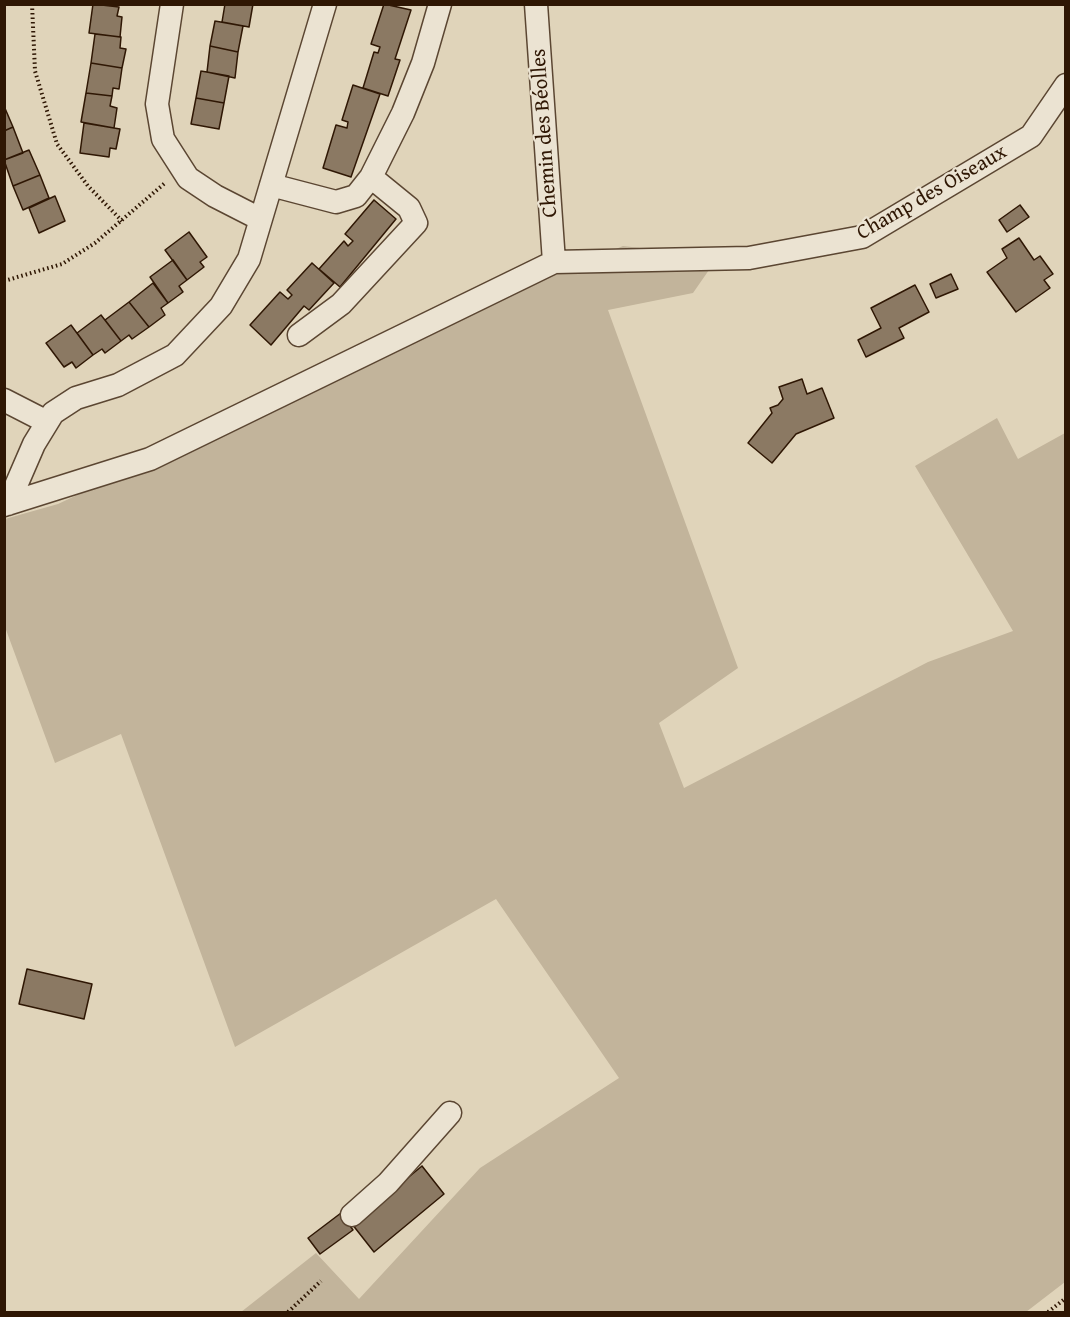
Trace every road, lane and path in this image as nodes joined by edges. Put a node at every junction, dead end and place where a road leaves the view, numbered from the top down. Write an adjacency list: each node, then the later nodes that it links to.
1 (32, 4): 11 (path)
2 (172, 4): 7 (street)
3 (325, 4): 9 (street)
4 (440, 4): 8 (street)
5 (536, 4): 12 (street, Chemin des Béolles)
6 (1065, 85): 12 (street, Champ des Oiseaux)
7 (180, 169): 10 (street); 11 (path)
8 (371, 177): 9 (street); 14 (street)
9 (271, 185): 10 (street)
10 (260, 219): 16 (street)
11 (122, 221): 13 (path)
12 (554, 262): 17 (street)
13 (4, 281)
14 (299, 335)
15 (4, 400): 16 (street)
16 (47, 422): 17 (street)
17 (6, 505)
18 (450, 1113): 19 (street)
19 (352, 1215)
20 (321, 1281): 22 (path)
21 (1065, 1298): 23 (path)
22 (288, 1312)
23 (1048, 1312)

